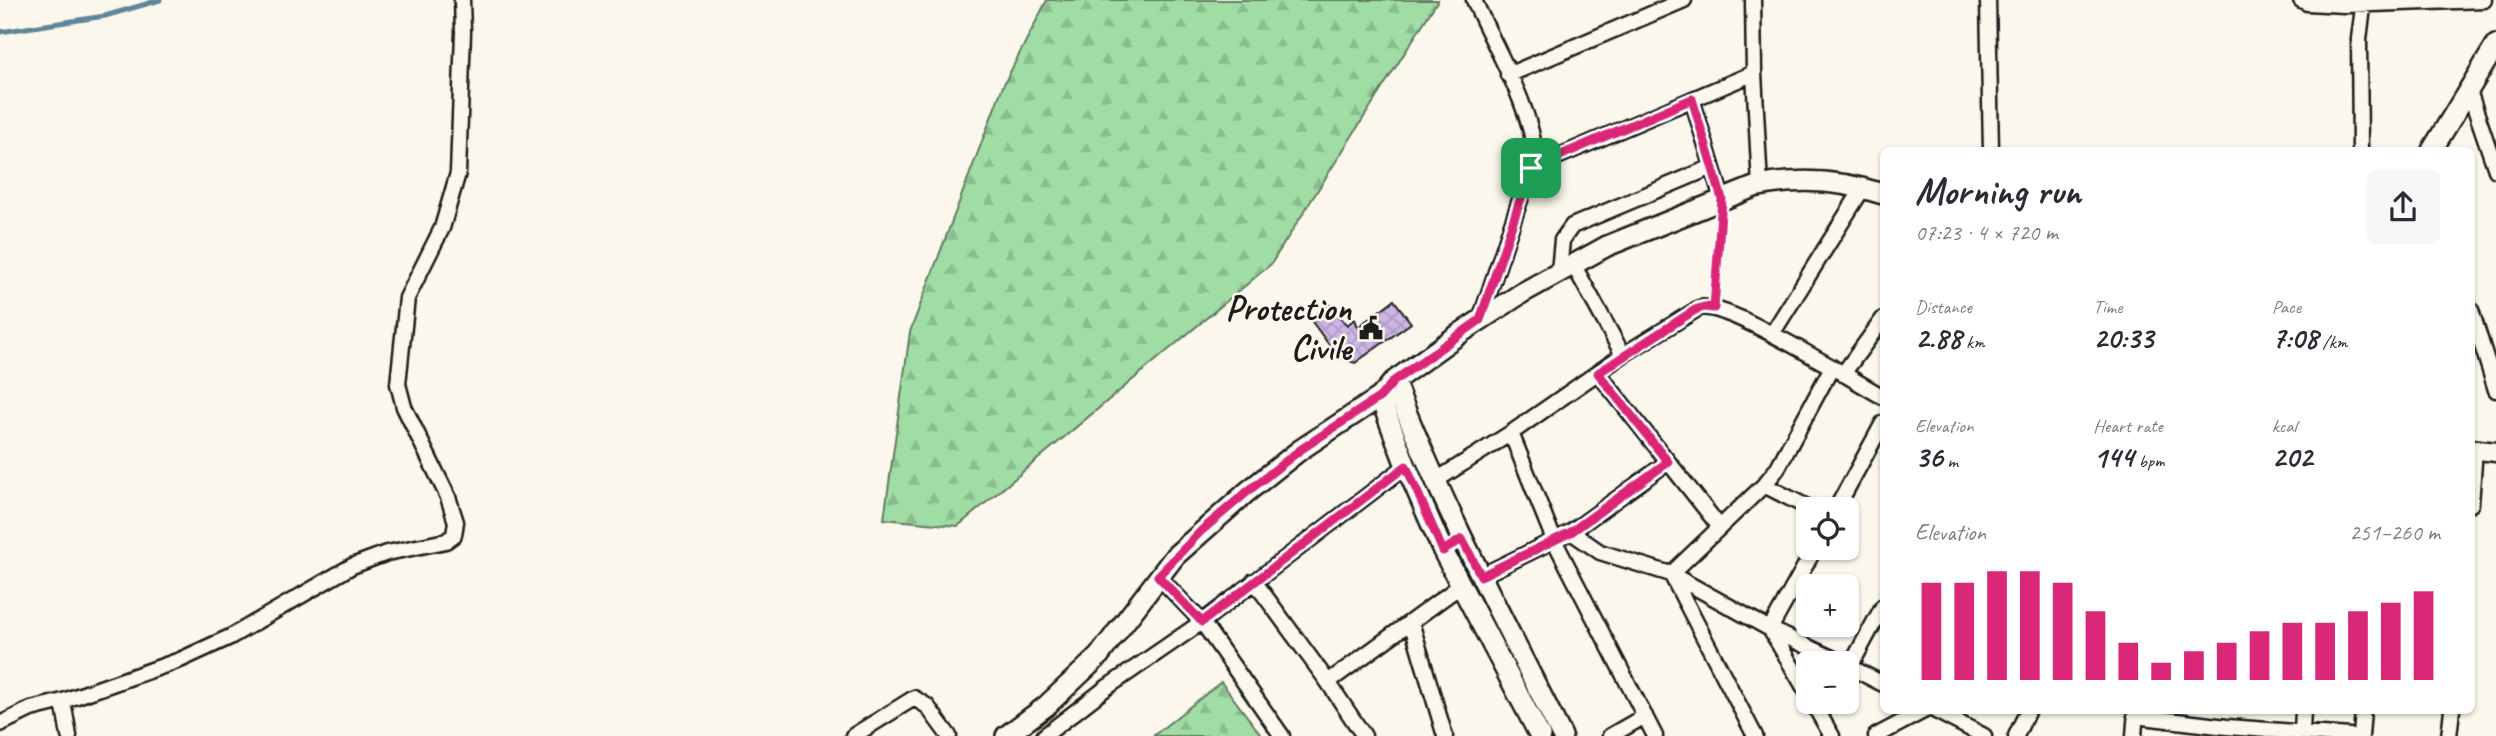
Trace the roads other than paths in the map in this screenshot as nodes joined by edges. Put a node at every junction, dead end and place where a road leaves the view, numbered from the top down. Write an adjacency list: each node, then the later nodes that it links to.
1 (462, 0): 68 (street)
2 (1474, 0): 12 (street)
3 (1684, 0): 12 (street)
4 (1753, 0): 11 (street)
5 (1988, 0): 15 (street)
6 (2301, 0): 8 (street)
7 (2484, 0): 9 (street)
8 (2364, 1): 9 (street); 16 (street)
9 (2451, 1)
10 (2496, 45): 13 (main road)
11 (1754, 73): 14 (street); 21 (street)
12 (1508, 75): 19 (street)
13 (2468, 88): 17 (main road); 20 (street)
14 (1692, 99): 18 (street); 19 (street)
15 (1991, 147)
16 (2360, 147)
17 (2434, 147)
18 (1712, 167): 24 (street); 25 (street)
19 (1531, 168): 26 (street)
20 (2496, 170)
21 (1760, 186): 22 (main road); 24 (main road)
22 (1863, 188): 23 (main road); 29 (street)
23 (1880, 193)
24 (1722, 199): 25 (main road)
25 (1566, 268): 26 (main road); 30 (street)
26 (1480, 320): 33 (main road)
27 (1880, 322): 31 (street)
28 (2475, 323): 34 (street)
29 (1772, 334): 30 (street); 31 (street)
30 (1623, 355): 32 (street)
31 (1838, 371): 35 (street); 44 (street)
32 (1598, 373): 38 (street); 41 (street)
33 (1394, 381): 36 (main road); 43 (main road)
34 (2496, 390)
35 (1880, 395)
36 (1380, 397): 42 (main road); 54 (main road)
37 (1880, 428): 45 (street)
38 (1511, 433): 43 (street); 50 (street)
39 (2475, 449): 40 (street)
40 (2496, 452)
41 (1668, 462): 47 (street); 48 (street)
42 (1406, 466): 51 (main road); 56 (street)
43 (1435, 481): 49 (main road)
44 (1764, 485): 46 (street); 47 (street)
45 (1843, 497)
46 (1796, 501)
47 (1719, 526): 53 (street)
48 (1571, 532): 50 (street); 53 (street)
49 (1462, 539): 51 (main road); 55 (main road)
50 (1554, 540): 55 (street); 78 (street)
51 (1443, 551): 57 (main road)
52 (1808, 560): 61 (street)
53 (1671, 574): 61 (street); 95 (street)
54 (1158, 576): 59 (street); 83 (main road)
55 (1481, 576): 92 (main road)
56 (1254, 581): 59 (street); 66 (street)
57 (1460, 586): 60 (street); 91 (main road)
58 (1880, 611): 63 (street)
59 (1202, 622): 87 (street); 88 (street)
60 (1411, 622): 66 (street); 90 (street)
61 (1770, 629): 62 (street); 65 (street)
62 (1817, 651)
63 (1856, 651)
64 (1859, 671): 67 (street)
65 (1796, 673)
66 (1328, 682): 89 (street)
67 (1880, 682)
68 (62, 701): 79 (street); 84 (street)
69 (1819, 714): 96 (street)
70 (1917, 714): 97 (street)
71 (1942, 714): 98 (street)
72 (2026, 714): 99 (street)
73 (2135, 714): 100 (street)
74 (2140, 714): 80 (street)
75 (2303, 714): 81 (street)
76 (2363, 714): 102 (street)
77 (2452, 714): 103 (street)
78 (1645, 716): 93 (street); 94 (street)
79 (0, 724)
80 (2227, 731): 82 (street)
81 (2302, 732): 82 (street); 101 (street)
82 (2276, 733)
83 (1014, 734)
84 (69, 736)
85 (853, 736): 86 (street)
86 (949, 736)
87 (1044, 736)
88 (1282, 736)
89 (1364, 736)
90 (1446, 736)
91 (1540, 736)
92 (1562, 736)
93 (1610, 736)
94 (1655, 736)
95 (1755, 736)
96 (1832, 736)
97 (1876, 736)
98 (1984, 736)
99 (2016, 736)
100 (2134, 736)
101 (2350, 736)
102 (2361, 736)
103 (2449, 736)

